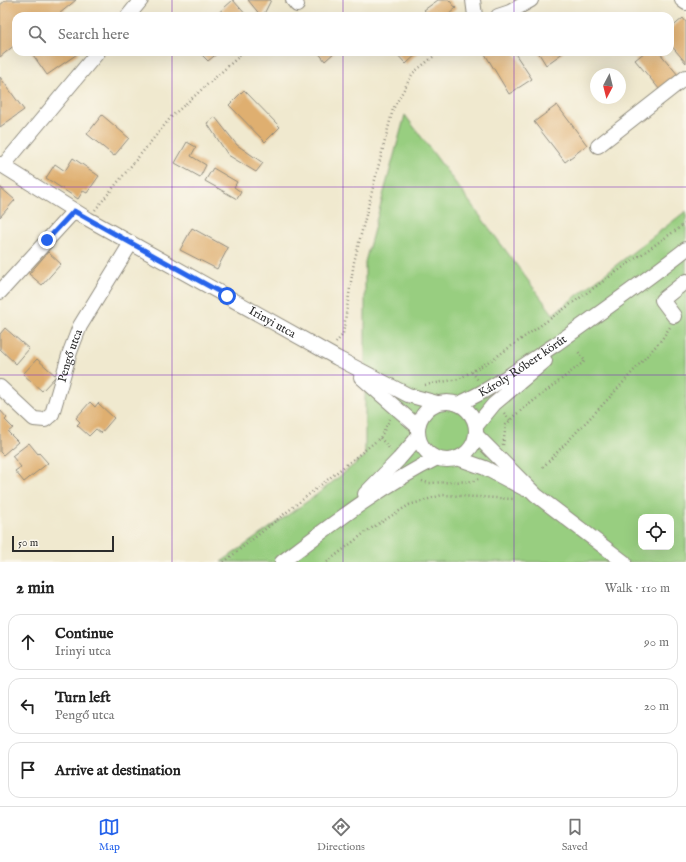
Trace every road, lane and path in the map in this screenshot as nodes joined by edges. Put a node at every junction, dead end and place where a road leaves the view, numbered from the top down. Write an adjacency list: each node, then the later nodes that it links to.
1 (141, 0): 6 (street)
2 (473, 0): 7 (street)
3 (531, 0): 8 (street)
4 (682, 0): 5 (street)
5 (686, 4)
6 (131, 12)
7 (474, 12)
8 (510, 12)
9 (95, 56): 14 (street)
10 (240, 56): 16 (path)
11 (434, 56): 24 (path)
12 (686, 77): 13 (street)
13 (598, 146)
14 (2, 165): 15 (street, Irinyi utca)
15 (74, 211): 16 (street, Irinyi utca); 21 (street)
16 (88, 219): 18 (street, Irinyi utca)
17 (686, 223): 26 (path)
18 (131, 243): 24 (street, Irinyi utca); 25 (street, Pengő utca)
19 (686, 249): 23 (street, Károly Róbert körút)
20 (686, 281): 22 (street)
21 (0, 292)
22 (674, 316): 34 (path)
23 (585, 324): 28 (street, Károly Róbert körút); 30 (street, Károly Róbert körút)
24 (333, 355): 26 (street, Irinyi utca); 29 (street, Irinyi utca)
25 (0, 387)
26 (408, 395): 27 (street, Irinyi utca)
27 (437, 403): 28 (street); 31 (street)
28 (458, 404): 30 (street)
29 (397, 409): 31 (street, Irinyi utca); 38 (path)
30 (476, 431): 33 (street); 35 (street)
31 (418, 432): 32 (street); 37 (street)
32 (437, 458): 33 (street); 37 (street)
33 (457, 458): 35 (street)
34 (543, 468)
35 (536, 495): 41 (street)
36 (520, 500): 40 (path)
37 (330, 526): 39 (street)
38 (224, 562)
39 (282, 562)
40 (327, 562)
41 (624, 562)

